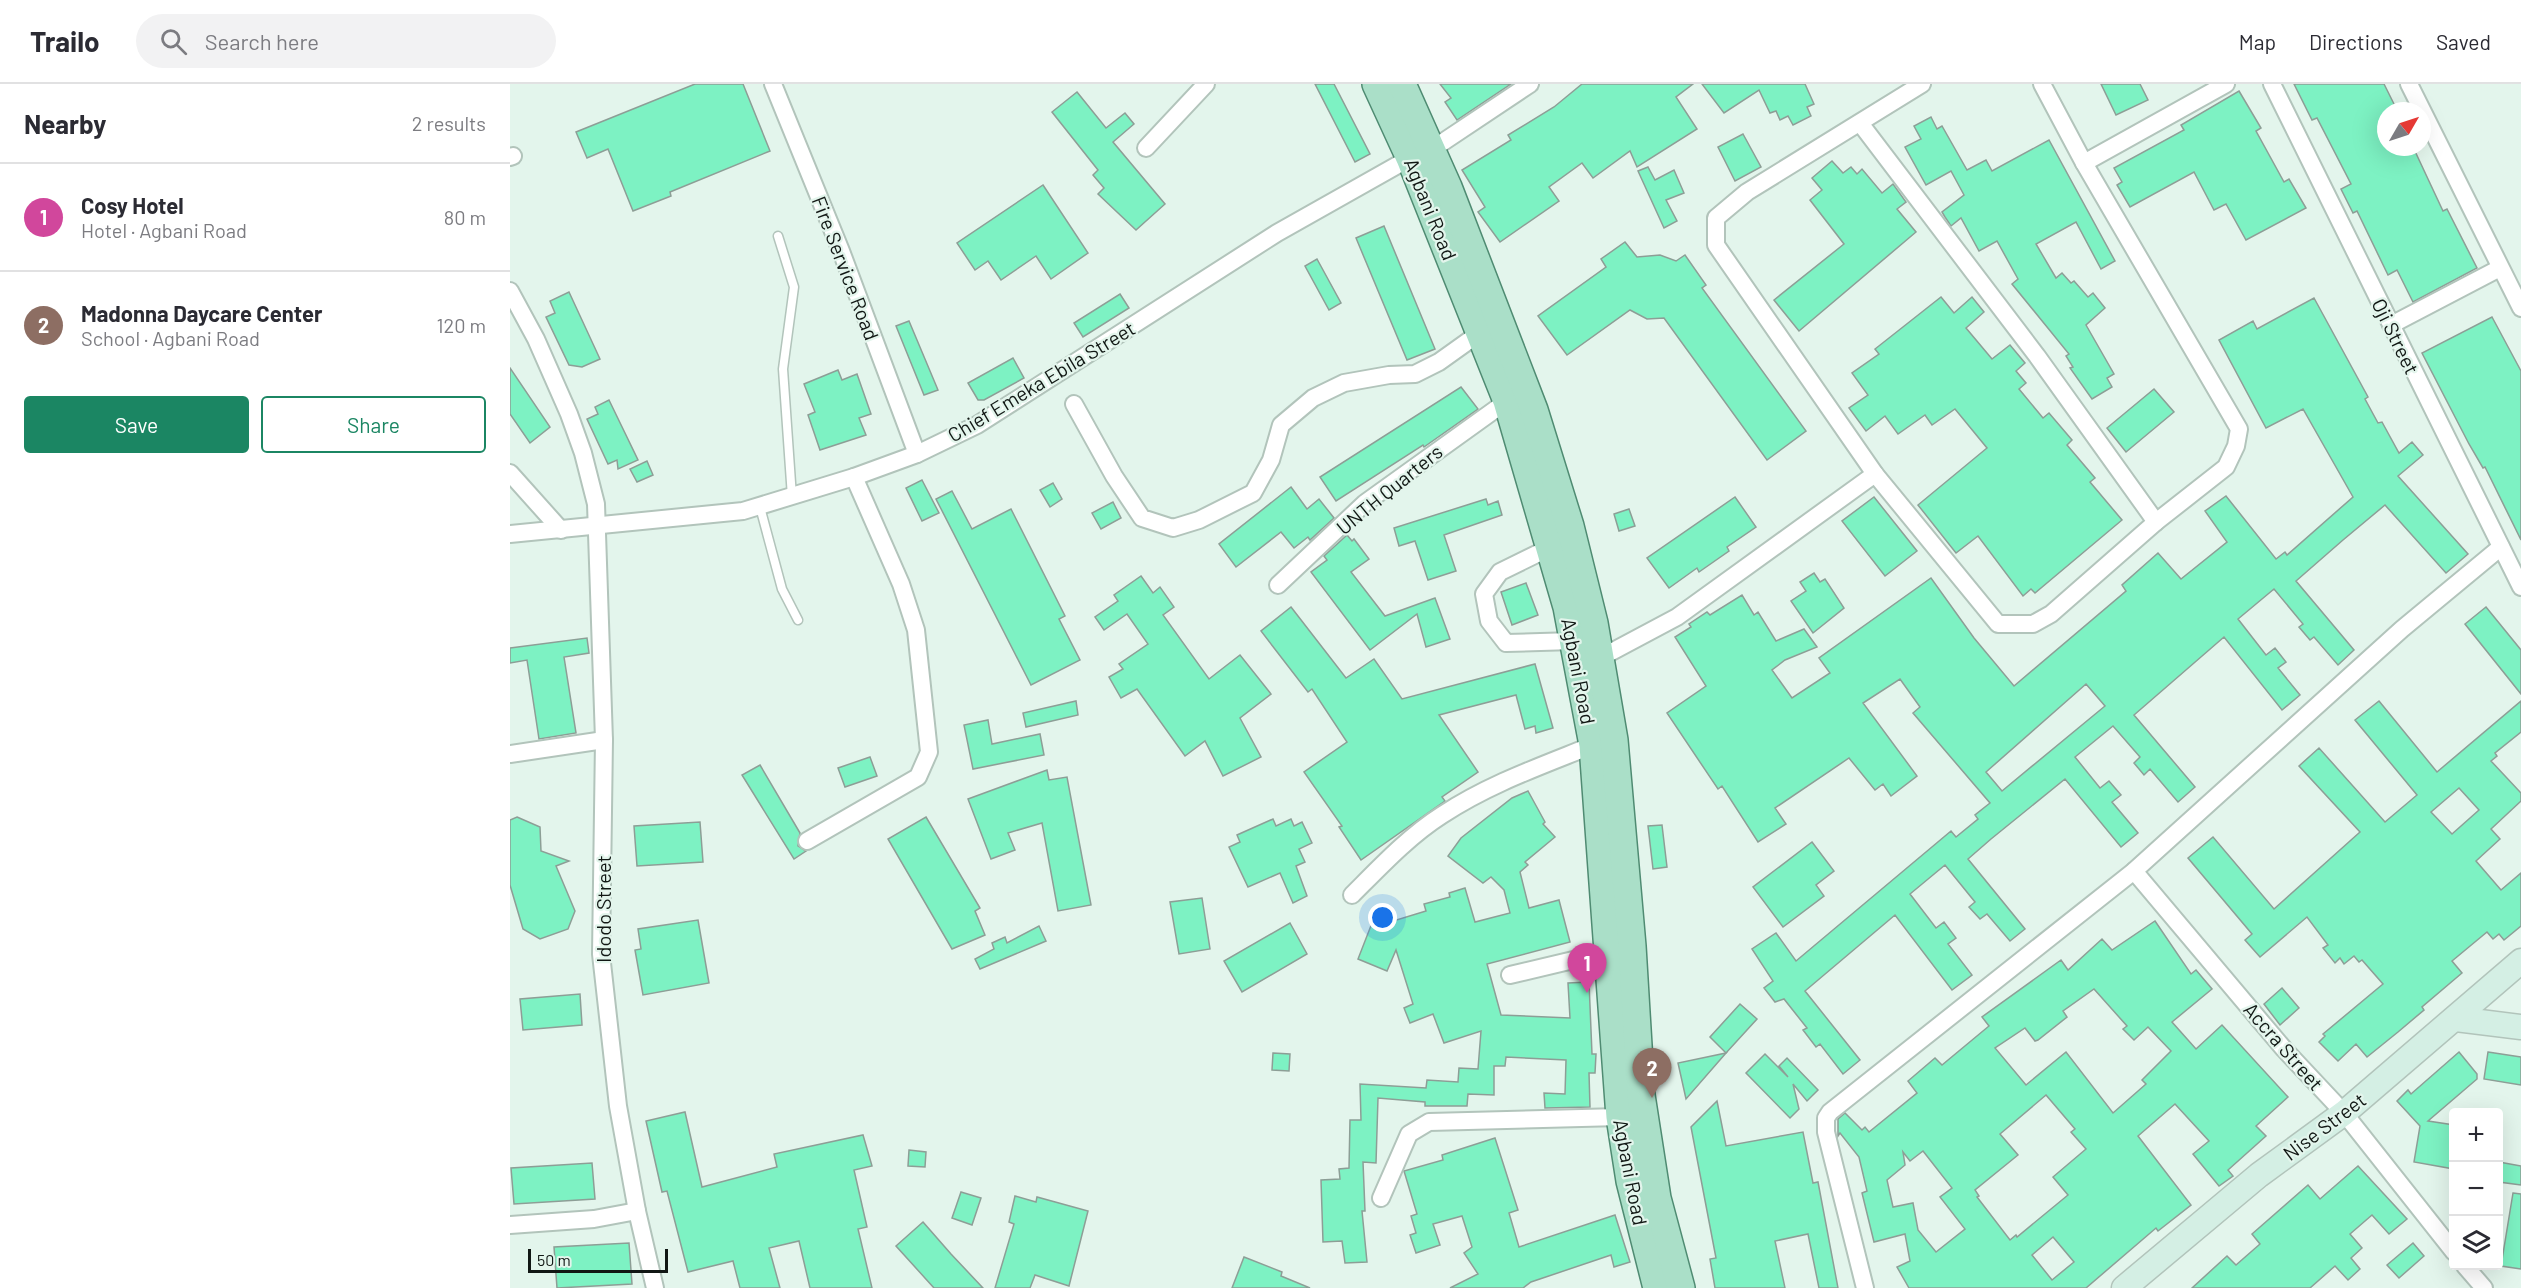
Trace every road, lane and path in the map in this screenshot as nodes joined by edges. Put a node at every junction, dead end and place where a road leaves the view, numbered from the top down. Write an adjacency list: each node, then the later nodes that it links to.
1 (772, 84): 23 (street, Fire Service Road)
2 (1206, 84): 12 (street)
3 (1376, 84): 13 (main road, Agbani Road)
4 (1402, 84): 13 (main road, Agbani Road)
5 (1530, 84): 13 (street, Chief Emeka Ebila Street)
6 (1922, 84): 11 (street)
7 (2042, 84): 14 (street)
8 (2226, 84): 14 (street)
9 (2272, 84): 19 (street, Oji Street)
10 (2409, 84): 16 (street)
11 (1860, 123): 25 (street); 29 (street)
12 (1146, 148)
13 (1421, 154): 20 (main road, Agbani Road); 23 (street, Chief Emeka Ebila Street); 39 (main road, Agbani Road)
14 (2084, 163): 29 (street)
15 (778, 236): 27 (lane)
16 (2500, 268): 18 (street); 19 (street)
17 (510, 291): 30 (street, Idodo Street)
18 (2521, 308)
19 (2391, 325): 34 (street, Oji Street)
20 (1481, 332): 21 (main road, Agbani Road); 22 (street)
21 (1507, 401): 33 (main road, Agbani Road); 35 (street, UNTH Quarters)
22 (1074, 404)
23 (917, 454): 26 (street, Chief Emeka Ebila Street)
24 (510, 473): 31 (street)
25 (1875, 474): 29 (street); 39 (street)
26 (854, 477): 27 (street, Chief Emeka Ebila Street); 43 (street)
27 (792, 497): 28 (street, Chief Emeka Ebila Street)
28 (760, 507): 30 (street, Chief Emeka Ebila Street); 37 (lane)
29 (2156, 522)
30 (596, 526): 31 (street, Chief Emeka Ebila Street); 40 (street, Idodo Street)
31 (561, 530): 32 (street, Chief Emeka Ebila Street)
32 (510, 534)
33 (1551, 547): 38 (main road, Agbani Road); 38 (street)
34 (2501, 548): 36 (street, Oji Street); 44 (street)
35 (1278, 585)
36 (2521, 587)
37 (798, 620)
38 (1574, 641): 41 (main road, Agbani Road)
39 (1600, 658): 60 (main road, Agbani Road)
40 (604, 740): 42 (street); 54 (street, Idodo Street)
41 (1593, 745): 45 (street); 46 (main road, Agbani Road)
42 (510, 754)
43 (807, 841)
44 (2134, 871): 51 (street, Accra Street); 61 (street)
45 (1352, 895)
46 (1607, 952): 48 (street); 52 (main road, Agbani Road)
47 (2521, 961): 49 (main road, Nise Street)
48 (1509, 975)
49 (2456, 1019): 50 (main road); 51 (main road, Nise Street)
50 (2521, 1027)
51 (2344, 1113): 56 (street, Accra Street); 62 (main road, Nise Street)
52 (1620, 1117): 53 (street); 59 (main road, Agbani Road)
53 (1381, 1198)
54 (637, 1211): 55 (street); 58 (street, Idodo Street)
55 (510, 1225)
56 (2449, 1246)
57 (2468, 1270): 63 (street)
58 (655, 1288)
59 (1657, 1288)
60 (1681, 1288)
61 (1865, 1288)
62 (2124, 1288)
63 (2484, 1288)

